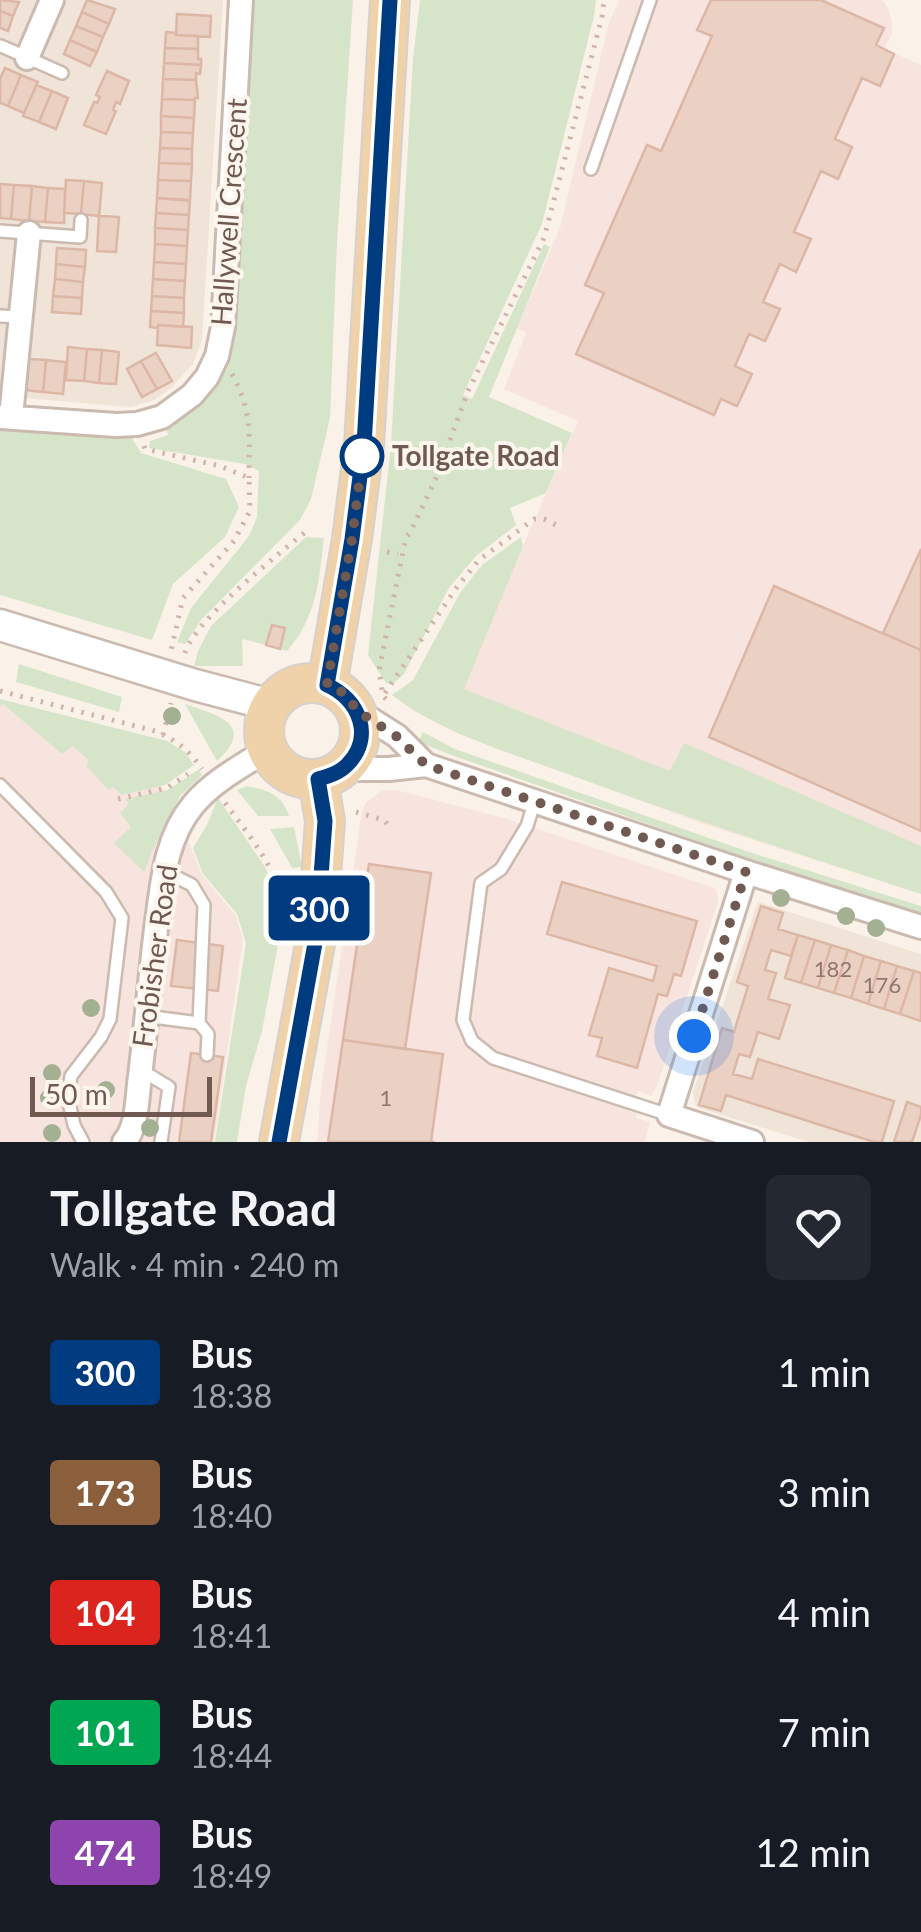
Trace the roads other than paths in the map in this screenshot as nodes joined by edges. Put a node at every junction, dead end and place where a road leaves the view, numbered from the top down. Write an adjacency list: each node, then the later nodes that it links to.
1 (52, 0): 6 (street)
2 (242, 0): 13 (street, Hallywell Crescent)
3 (390, 0): 15 (main road)
4 (650, 0): 8 (lane)
5 (1, 46): 6 (lane)
6 (27, 58): 7 (lane)
7 (62, 73)
8 (591, 169)
9 (81, 220): 11 (lane)
10 (0, 231): 11 (lane)
11 (29, 233): 12 (street)
12 (10, 317): 13 (street)
13 (6, 417)
14 (0, 625): 17 (street)
15 (327, 685): 16 (main road); 17 (main road)
16 (377, 704): 19 (street); 20 (main road)
17 (271, 705): 18 (main road)
18 (268, 750): 20 (main road); 23 (street, Frobisher Road)
19 (426, 765): 20 (street); 22 (street)
20 (330, 774): 34 (main road)
21 (0, 785): 31 (lane)
22 (535, 800): 24 (street); 30 (lane)
23 (164, 871): 26 (street, Frobisher Road); 27 (lane)
24 (746, 872): 25 (street); 30 (street)
25 (921, 927)
26 (146, 1016): 27 (lane); 29 (street, Frobisher Road)
27 (200, 1024): 28 (lane)
28 (207, 1055)
29 (141, 1070): 32 (street, Frobisher Road); 33 (lane)
30 (669, 1115): 35 (street)
31 (83, 1142)
32 (124, 1142)
33 (161, 1142)
34 (279, 1142)
35 (752, 1142)

